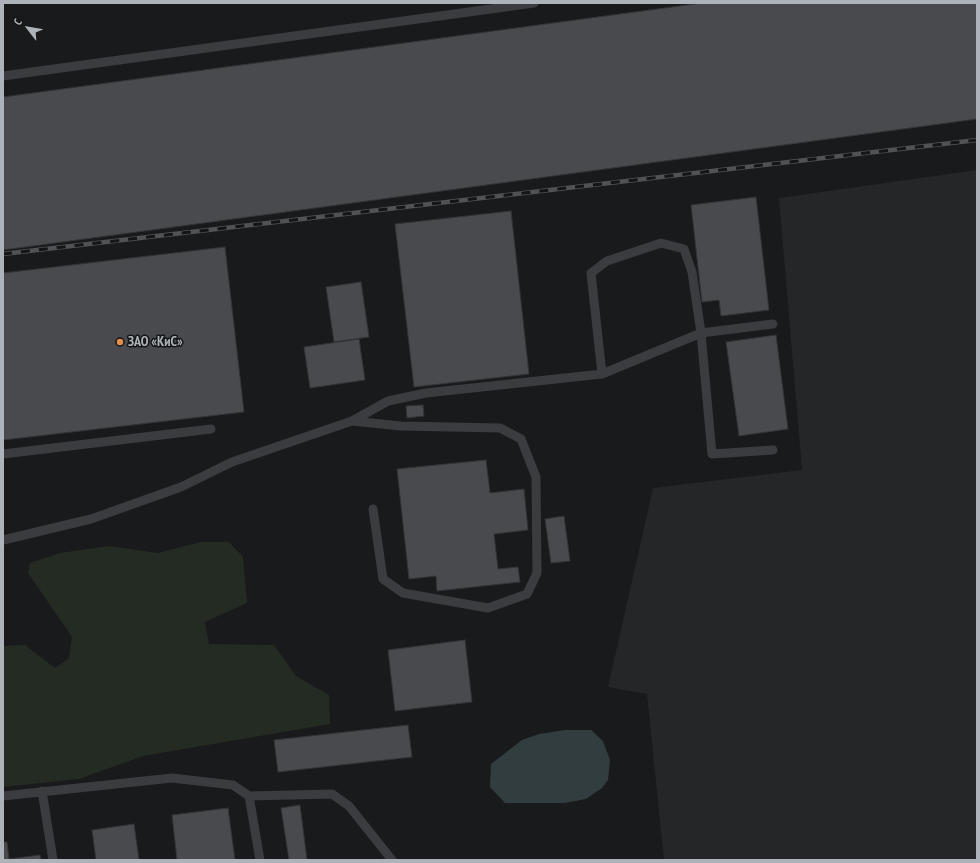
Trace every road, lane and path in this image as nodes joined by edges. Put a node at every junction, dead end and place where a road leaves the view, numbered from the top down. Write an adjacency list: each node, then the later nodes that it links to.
1 (534, 3): 2 (lane)
2 (3, 76)
3 (773, 324): 4 (lane)
4 (701, 333): 5 (lane); 5 (lane); 8 (lane)
5 (602, 374): 6 (lane)
6 (352, 422): 10 (lane); 11 (lane)
7 (211, 429): 9 (lane)
8 (773, 450)
9 (3, 454)
10 (373, 509)
11 (3, 540)
12 (42, 791): 13 (lane); 14 (lane); 15 (lane)
13 (3, 796)
14 (249, 796): 16 (lane); 17 (lane)
15 (53, 860)
16 (260, 860)
17 (392, 860)

